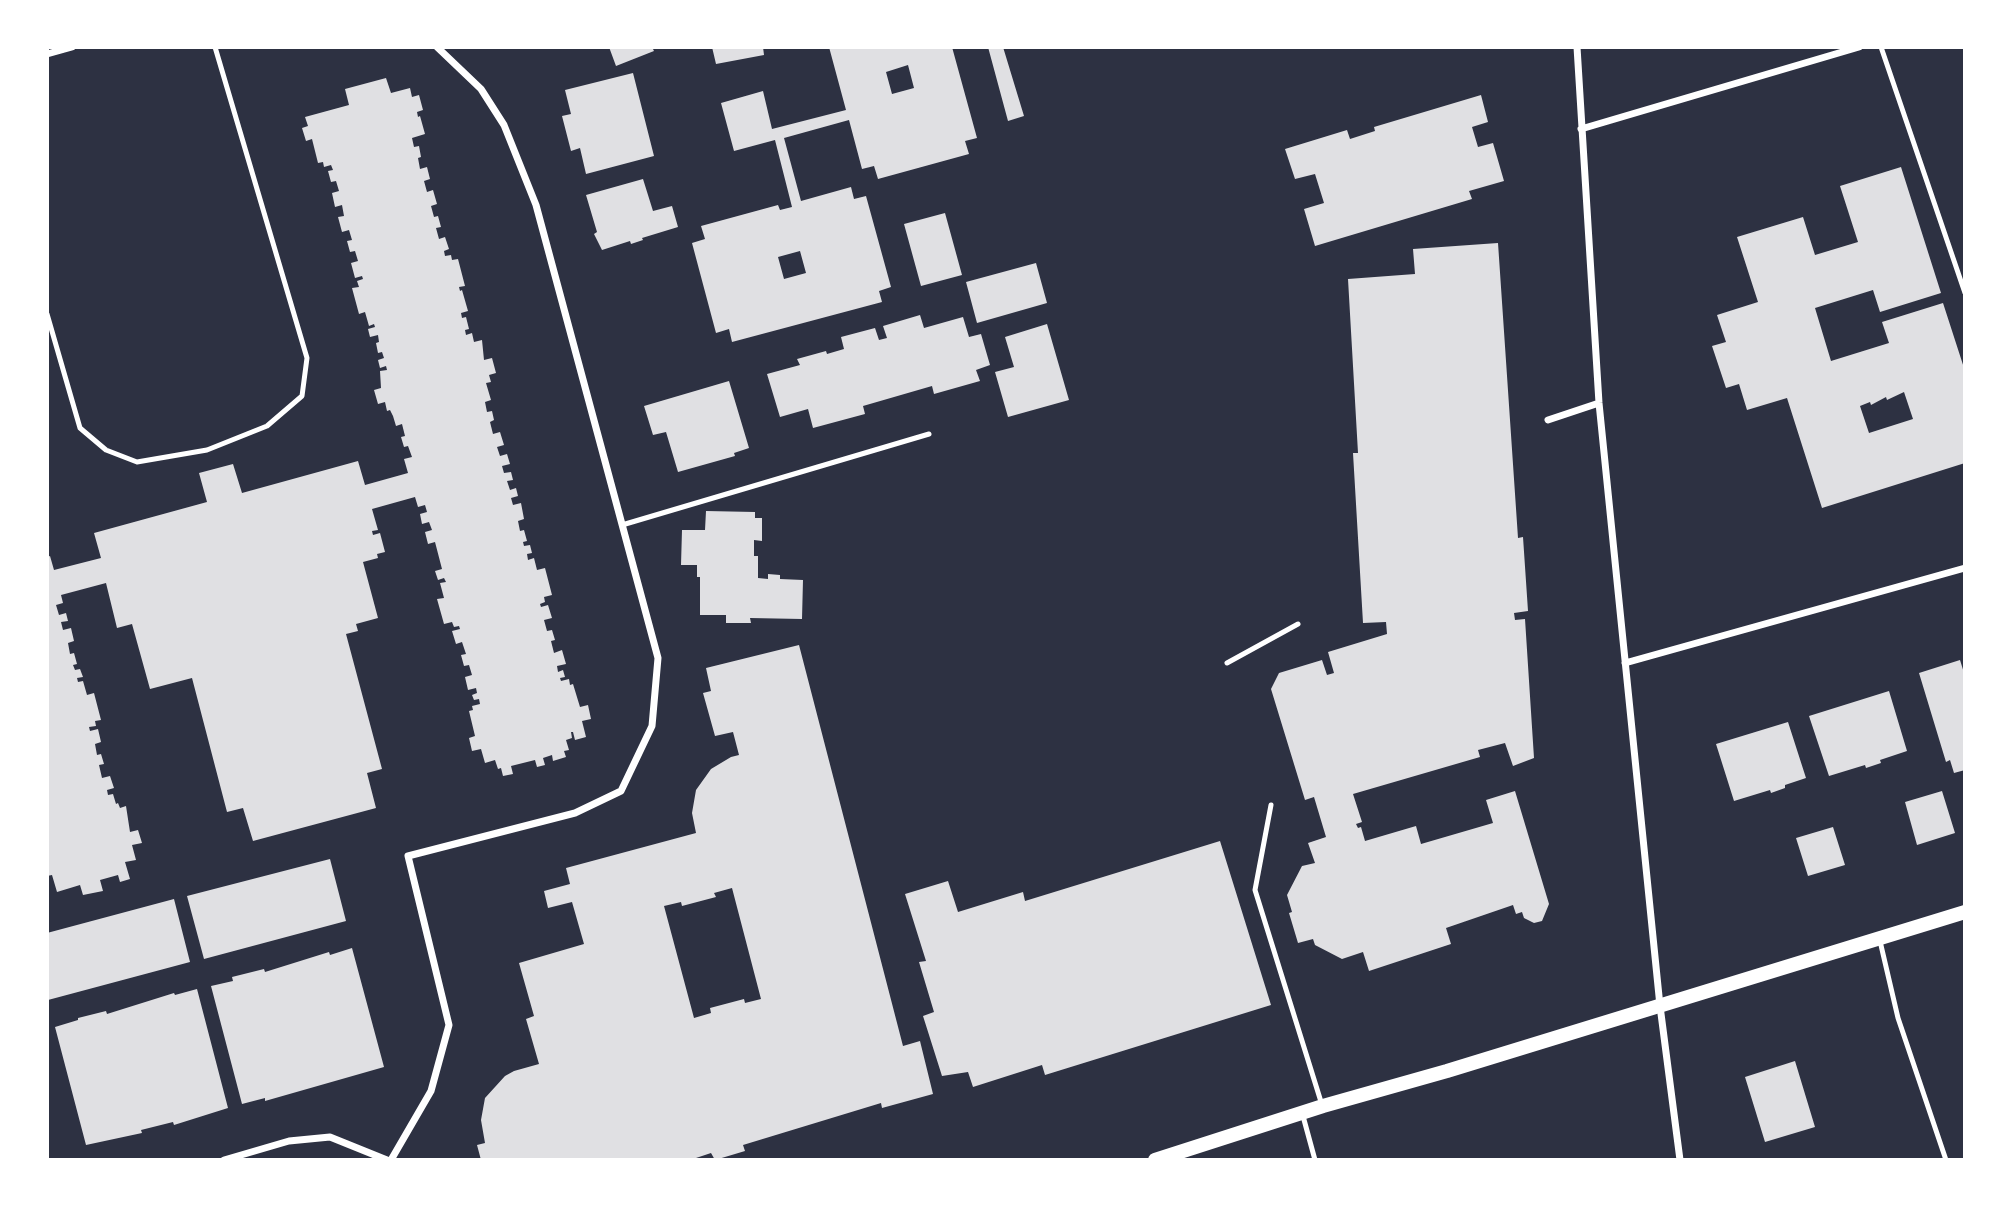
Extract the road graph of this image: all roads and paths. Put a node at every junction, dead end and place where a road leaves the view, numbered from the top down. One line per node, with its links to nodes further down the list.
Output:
1 (72, 47): 7 (street)
2 (215, 47): 10 (lane)
3 (437, 47): 14 (street)
4 (1577, 47): 8 (street)
5 (1859, 47): 8 (street)
6 (1881, 47): 9 (lane)
7 (47, 54)
8 (1581, 129): 11 (street)
9 (1965, 293)
10 (47, 314)
11 (1599, 403): 12 (street); 18 (street)
12 (1548, 420)
13 (929, 434): 14 (lane)
14 (622, 525): 26 (street)
15 (1965, 568): 18 (street)
16 (1298, 624): 17 (lane)
17 (1227, 663)
18 (1625, 663): 22 (street)
19 (1271, 805): 23 (lane)
20 (1965, 912): 21 (main road)
21 (1880, 938): 22 (main road); 30 (lane)
22 (1660, 1006): 23 (main road); 29 (street)
23 (1323, 1106): 24 (main road)
24 (1302, 1114): 27 (main road); 28 (lane)
25 (223, 1160): 26 (street)
26 (389, 1160)
27 (1155, 1160)
28 (1315, 1160)
29 (1680, 1160)
30 (1946, 1160)

